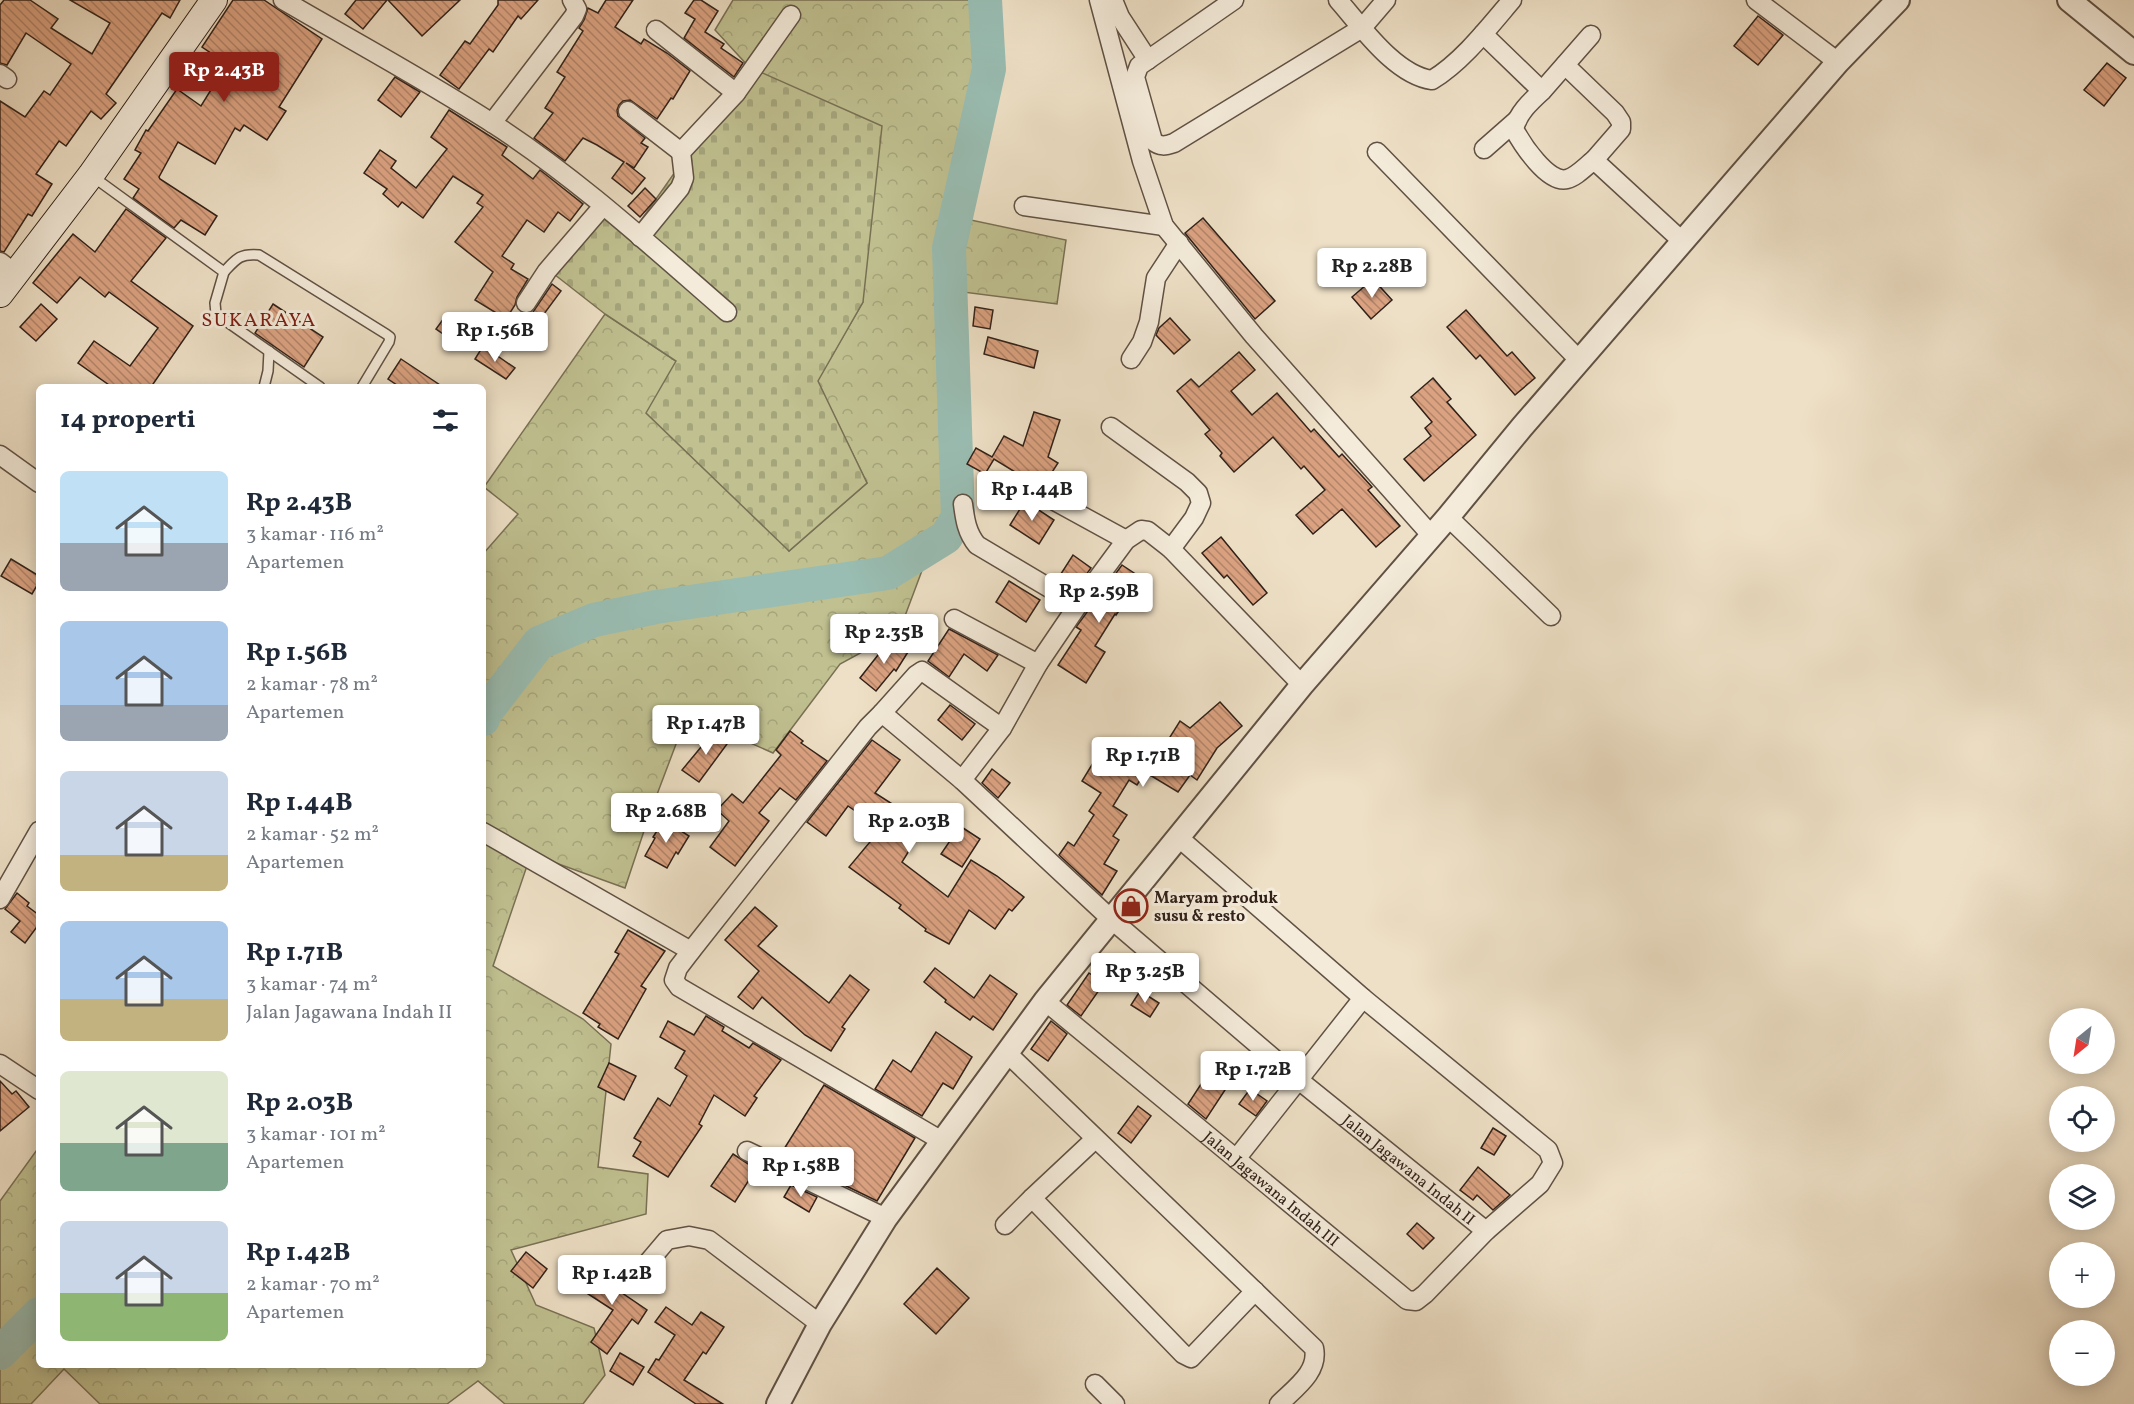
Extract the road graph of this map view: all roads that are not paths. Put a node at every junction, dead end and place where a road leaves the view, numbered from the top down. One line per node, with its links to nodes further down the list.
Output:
1 (214, 0): 31 (main road)
2 (283, 0): 26 (street)
3 (572, 0): 26 (street)
4 (1099, 0): 34 (street)
5 (1113, 0): 19 (street)
6 (1234, 0): 19 (street)
7 (1338, 0): 14 (street)
8 (1386, 0): 14 (street)
9 (1512, 0): 16 (street)
10 (1756, 0): 20 (street)
11 (2070, 0): 18 (street)
12 (1894, 1): 20 (street)
13 (791, 15): 23 (street)
14 (1362, 28): 16 (street); 19 (street)
15 (656, 30): 23 (street)
16 (1483, 34): 22 (street)
17 (1591, 35): 21 (street)
18 (2134, 53)
19 (1148, 60)
20 (1838, 63): 36 (street)
21 (1565, 65): 22 (street); 30 (street)
22 (1542, 90): 25 (street)
23 (736, 93): 29 (street)
24 (628, 111): 29 (street)
25 (1517, 120): 27 (street); 30 (street)
26 (492, 123): 32 (street)
27 (1484, 149)
28 (1377, 152): 45 (street)
29 (681, 153): 35 (street)
30 (1594, 160): 36 (street)
31 (91, 175): 38 (main road); 39 (lane)
32 (603, 206): 35 (street); 41 (street)
33 (1024, 206): 34 (street)
34 (1164, 226): 37 (street)
35 (640, 237): 42 (street)
36 (1682, 242): 45 (street)
37 (1179, 243): 44 (street); 55 (street)
38 (8, 268): 40 (main road)
39 (224, 272): 43 (lane); 48 (lane)
40 (0, 294)
41 (526, 303)
42 (727, 312)
43 (268, 351): 46 (lane); 47 (lane)
44 (1131, 359)
45 (1580, 361): 54 (street)
46 (265, 384)
47 (316, 384)
48 (364, 384)
49 (1111, 427): 57 (street)
50 (0, 455): 51 (street)
51 (36, 481)
52 (1020, 482): 56 (street)
53 (963, 504): 58 (street)
54 (1448, 517): 55 (street); 59 (street)
55 (1431, 535): 62 (street)
56 (1126, 540): 57 (street); 58 (street)
57 (1171, 549): 62 (street)
58 (1078, 605): 61 (street)
59 (1551, 616)
60 (954, 619): 61 (street)
61 (1038, 664): 64 (street)
62 (1302, 685): 68 (street)
63 (882, 713): 64 (street); 65 (street, Jalan Jagawana Indah II); 71 (street)
64 (1002, 728): 65 (street)
65 (962, 780): 70 (street, Jalan Jagawana Indah II)
66 (486, 834): 71 (street)
67 (36, 836): 69 (street)
68 (1178, 837): 70 (street); 72 (street)
69 (0, 899)
70 (1112, 920): 73 (street); 76 (street, Jalan Jagawana Indah II)
71 (691, 951): 79 (street)
72 (1363, 998): 76 (street); 85 (street)
73 (1046, 1001): 74 (street); 81 (street, Jalan Jagawana Indah III)
74 (1006, 1053): 78 (street); 79 (street)
75 (0, 1064): 77 (street)
76 (1300, 1081): 81 (street); 85 (street, Jalan Jagawana Indah II)
77 (36, 1088)
78 (1095, 1139): 82 (street); 87 (street)
79 (942, 1141): 83 (street)
80 (747, 1151): 83 (street)
81 (1236, 1159): 85 (street, Jalan Jagawana Indah III)
82 (1032, 1198): 84 (street); 87 (street)
83 (886, 1218): 88 (street)
84 (1005, 1225)
85 (1486, 1231)
86 (634, 1279): 88 (street)
87 (1255, 1291): 92 (street)
88 (820, 1324): 90 (street)
89 (1095, 1384): 91 (street)
90 (778, 1404)
91 (1115, 1404)
92 (1279, 1404)

